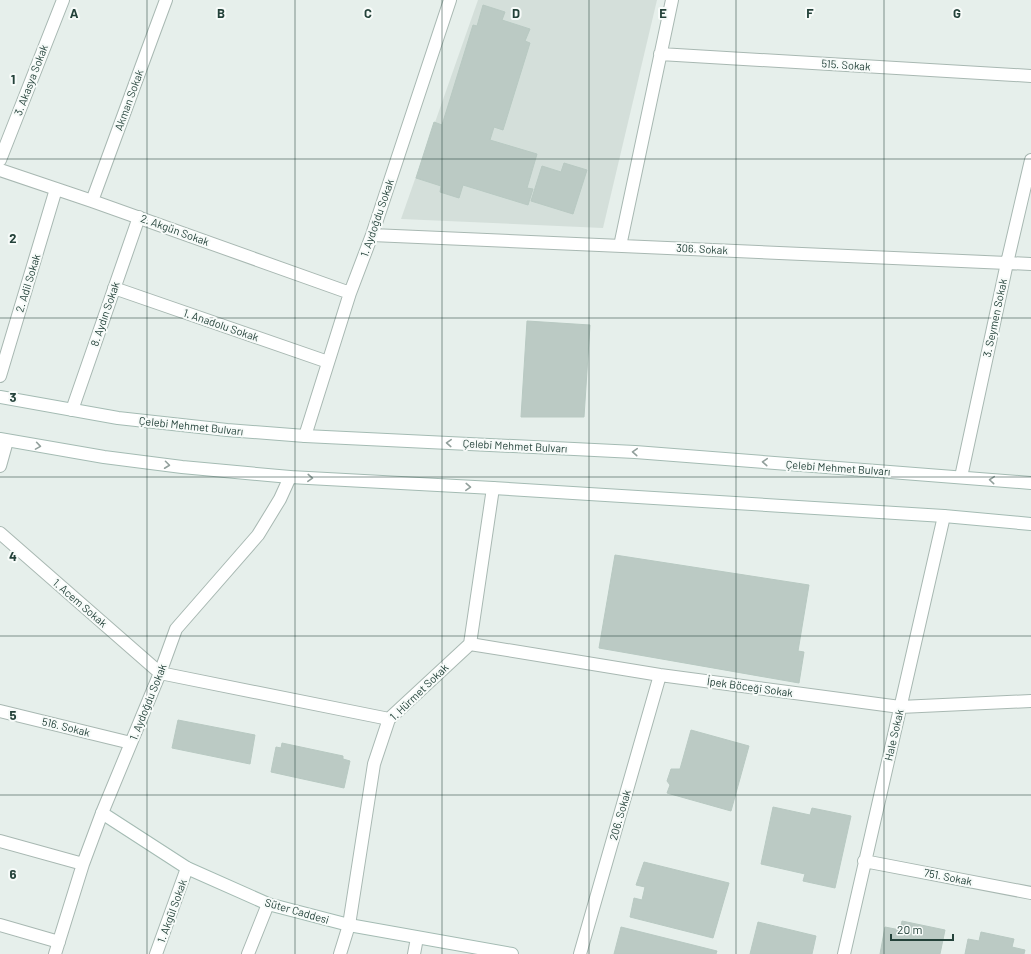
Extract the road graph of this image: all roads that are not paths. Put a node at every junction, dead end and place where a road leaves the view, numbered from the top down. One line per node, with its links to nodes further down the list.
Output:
1 (63, 0): 7 (street, 3. Akasya Sokak)
2 (166, 0): 11 (street, Akman Sokak)
3 (450, 0): 13 (street, 1. Aydoğdu Sokak)
4 (672, 0): 5 (street)
5 (660, 54): 6 (street, 515. Sokak); 14 (street)
6 (1031, 76)
7 (0, 160)
8 (1031, 160): 15 (street, 3. Seymen Sokak)
9 (0, 170): 10 (street, 2. Akgün Sokak)
10 (56, 190): 11 (street, 2. Akgün Sokak); 20 (street, 2. Adil Sokak)
11 (92, 201): 12 (street, 2. Akgün Sokak)
12 (139, 217): 17 (street, 8. Aydın Sokak); 18 (street, 2. Akgün Sokak)
13 (372, 235): 14 (street, 306. Sokak); 18 (street, 1. Aydoğdu Sokak)
14 (620, 246): 15 (street, 306. Sokak)
15 (1006, 262): 16 (street, 306. Sokak); 27 (street, 3. Seymen Sokak)
16 (1031, 264)
17 (114, 288): 19 (street, 1. Anadolu Sokak); 22 (street, 8. Aydın Sokak)
18 (350, 293): 19 (street, 1. Aydoğdu Sokak)
19 (328, 362): 23 (street, 1. Aydoğdu Sokak)
20 (0, 376)
21 (0, 397): 22 (street, Çelebi Mehmet Bulvarı)
22 (72, 410): 23 (street, Çelebi Mehmet Bulvarı)
23 (305, 436): 27 (street, Çelebi Mehmet Bulvarı, one-way to 23)
24 (4, 440): 25 (street); 26 (street, one-way to 26)
25 (0, 466)
26 (290, 477): 29 (street, one-way to 29); 34 (street, 1. Aydoğdu Sokak)
27 (961, 477): 28 (street, Çelebi Mehmet Bulvarı, one-way to 27)
28 (1031, 483)
29 (493, 488): 30 (street); 33 (street)
30 (944, 516): 31 (street); 37 (street, Hale Sokak)
31 (1031, 524)
32 (0, 533): 34 (street, 1. Acem Sokak)
33 (470, 644): 35 (street, İpek Böceği Sokak); 39 (street, 1. Hürmet Sokak)
34 (160, 672): 39 (street); 40 (street, 1. Aydoğdu Sokak)
35 (660, 676): 37 (street, İpek Böceği Sokak); 57 (street, 206. Sokak)
36 (1031, 701): 37 (street, İpek Böceği Sokak)
37 (900, 707): 43 (street, Hale Sokak)
38 (0, 711): 40 (street, 516. Sokak)
39 (389, 719): 49 (street, 1. Hürmet Sokak)
40 (131, 743): 41 (street, 1. Aydoğdu Sokak)
41 (102, 813): 44 (street, 1. Aydoğdu Sokak); 45 (street, Süter Caddesi)
42 (0, 841): 44 (street)
43 (864, 861): 46 (street, 751. Sokak); 58 (street, Hale Sokak)
44 (82, 864): 51 (street, 1. Aydoğdu Sokak)
45 (187, 868): 47 (street, Süter Caddesi); 53 (street, 1. Akgül Sokak)
46 (1031, 893)
47 (268, 904): 49 (street, Süter Caddesi); 54 (street)
48 (0, 925): 51 (street)
49 (349, 925): 50 (street, Süter Caddesi); 55 (street, 1. Hürmet Sokak)
50 (417, 938): 52 (street, Süter Caddesi); 56 (street)
51 (57, 948)
52 (505, 953)
53 (156, 954)
54 (248, 954)
55 (340, 954)
56 (414, 954)
57 (580, 954)
58 (844, 954)

